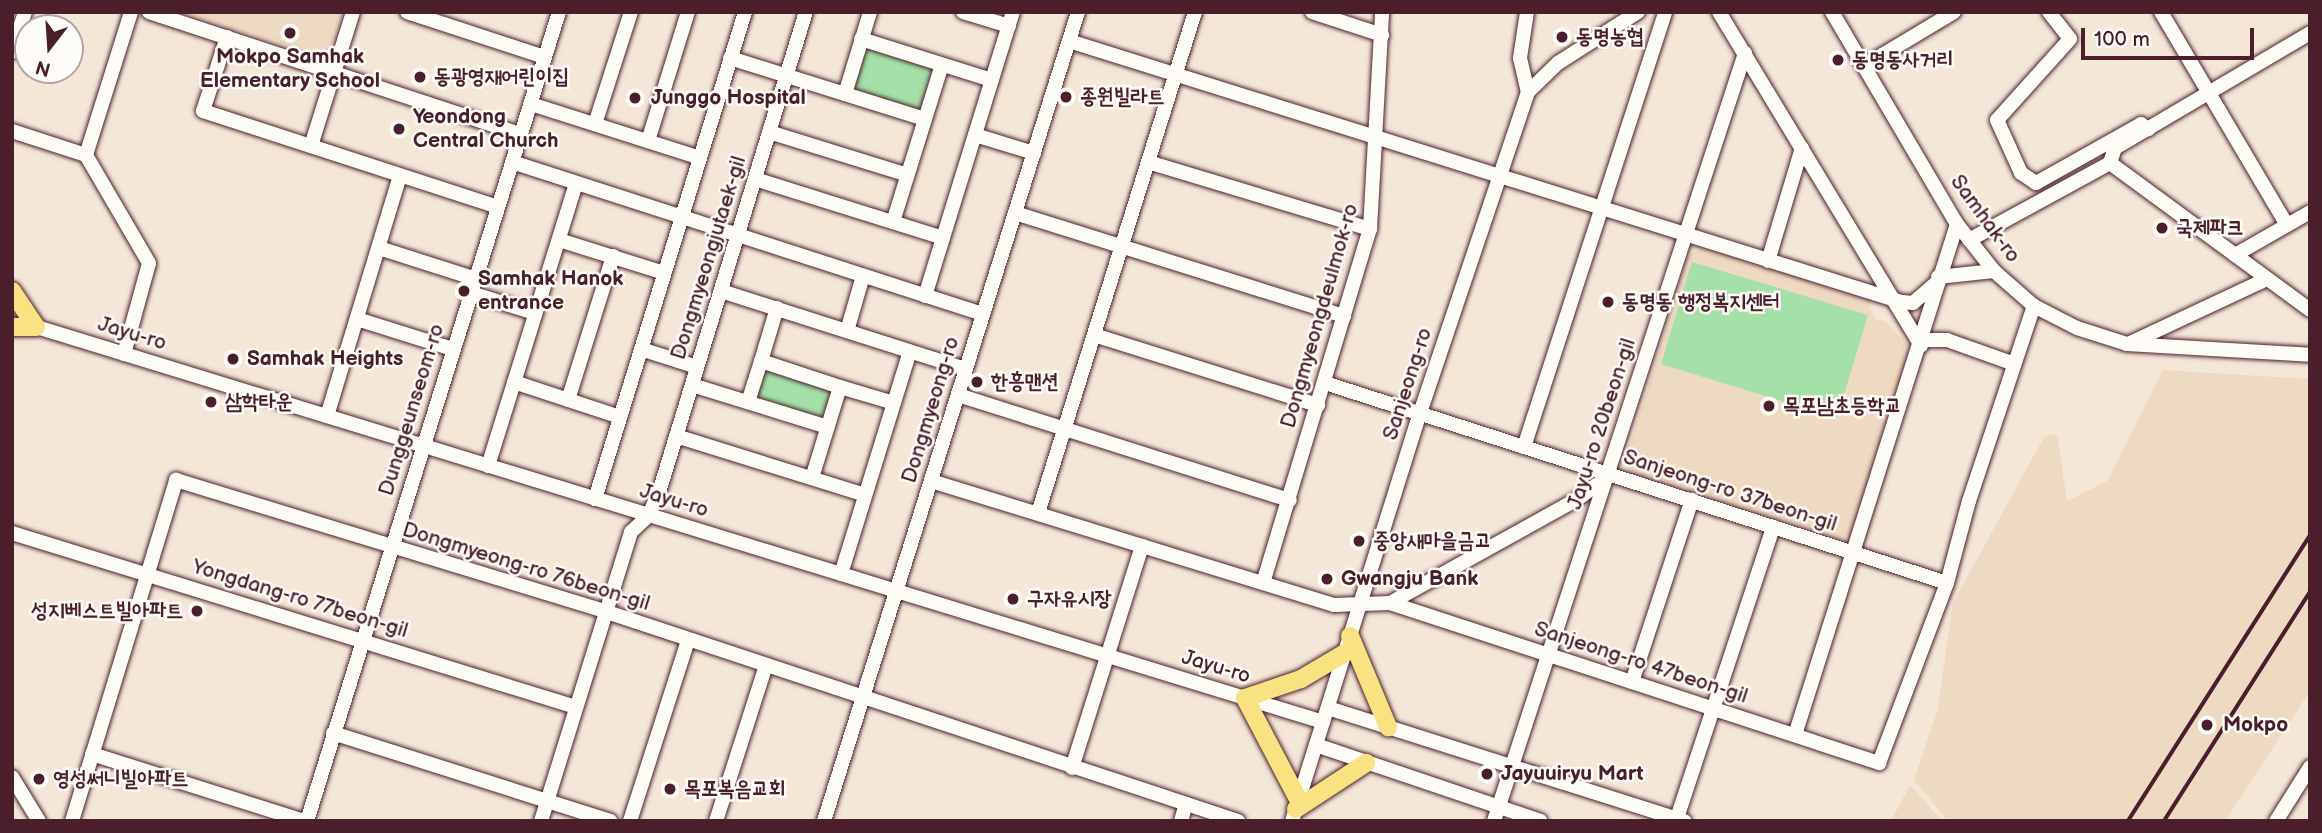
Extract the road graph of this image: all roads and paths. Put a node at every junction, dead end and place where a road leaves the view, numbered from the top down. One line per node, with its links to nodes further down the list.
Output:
1 (25, 12): 31 (street)
2 (131, 12): 57 (street)
3 (149, 12): 28 (street)
4 (352, 12): 37 (street)
5 (407, 12): 33 (street)
6 (559, 12): 33 (street, Dunggeunseom-ro)
7 (631, 12): 46 (street)
8 (688, 12): 52 (street)
9 (745, 12): 34 (street)
10 (806, 12): 38 (street, Dongmyeongjutaek-gil)
11 (870, 12): 29 (street)
12 (963, 12): 25 (street)
13 (1078, 12): 30 (street, Dongmyeong-ro)
14 (1195, 12): 39 (street)
15 (1311, 12): 27 (street)
16 (1382, 12): 27 (street, Dongmyeongdeulmok-ro)
17 (1527, 12): 41 (street)
18 (1639, 12): 41 (street, Sanjeong-ro)
19 (1665, 12): 68 (street)
20 (1719, 12): 32 (street)
21 (1832, 12): 36 (street, Samhak-ro)
22 (1954, 12): 36 (street)
23 (2049, 12): 47 (street)
24 (2161, 12): 42 (street)
25 (1011, 19): 40 (street)
26 (2310, 33): 42 (street)
27 (1382, 36): 53 (street, Dongmyeongdeulmok-ro)
28 (226, 37): 37 (street); 54 (street)
29 (861, 39): 35 (street); 43 (street)
30 (1069, 41): 39 (street); 56 (street, Dongmyeong-ro)
31 (12, 52)
32 (1745, 53): 55 (street); 76 (street, Jayu-ro 20beon-gil)
33 (545, 57): 44 (street, Dunggeunseom-ro)
34 (730, 58): 38 (street); 58 (street)
35 (942, 65): 40 (street); 45 (street)
36 (1864, 66): 73 (street, Samhak-ro)
37 (334, 72): 50 (street); 54 (street)
38 (787, 75): 43 (street); 49 (street, Dongmyeongjutaek-gil)
39 (1175, 75): 53 (street); 60 (street)
40 (992, 80): 51 (street)
41 (1528, 92): 64 (street, Sanjeong-ro)
42 (2208, 93): 47 (street); 74 (street)
43 (845, 94): 45 (street)
44 (531, 104): 46 (street); 50 (street, Dunggeunseom-ro)
45 (925, 119): 62 (street)
46 (596, 124): 52 (street)
47 (2148, 129): 61 (street)
48 (12, 131): 57 (street)
49 (769, 132): 62 (street); 65 (street, Dongmyeongjutaek-gil)
50 (521, 134): 59 (street, Dunggeunseom-ro)
51 (975, 135): 56 (street); 78 (street)
52 (648, 141): 58 (street)
53 (1378, 141): 64 (street); 75 (street, Dongmyeongdeulmok-ro)
54 (311, 146): 63 (street)
55 (1802, 148): 85 (street); 95 (street)
56 (1034, 153): 70 (street, Dongmyeong-ro)
57 (86, 155): 113 (street)
58 (700, 158): 71 (street)
59 (512, 162): 66 (street); 67 (street, Dunggeunseom-ro)
60 (1148, 162): 75 (street); 81 (street)
61 (2110, 163): 80 (street); 83 (street)
62 (908, 175): 72 (street)
63 (400, 176): 67 (street); 82 (street)
64 (1497, 178): 68 (street); 128 (street, Sanjeong-ro)
65 (755, 179): 72 (street); 77 (street, Dongmyeongjutaek-gil)
66 (576, 183): 71 (street); 79 (street)
67 (498, 207): 91 (street, Dunggeunseom-ro)
68 (1600, 210): 76 (street); 135 (street)
69 (2310, 212): 74 (street)
70 (1015, 213): 81 (street); 100 (street, Dongmyeong-ro)
71 (681, 218): 77 (street); 87 (street)
72 (893, 222): 78 (street)
73 (1957, 224): 80 (street, Samhak-ro); 90 (street)
74 (2287, 225): 83 (street)
75 (1370, 229): 101 (street, Dongmyeongdeulmok-ro)
76 (1684, 235): 85 (street); 137 (street, Jayu-ro 20beon-gil)
77 (737, 237): 88 (street); 93 (street, Dongmyeongjutaek-gil)
78 (943, 238): 94 (street)
79 (559, 240): 84 (street); 99 (street)
80 (1969, 240): 86 (street, Samhak-ro)
81 (1121, 247): 101 (street); 107 (street)
82 (379, 248): 91 (street); 102 (street)
83 (2235, 255): 89 (street)
84 (613, 256): 87 (street); 124 (street)
85 (1768, 261): 95 (street)
86 (1994, 271): 90 (street); 96 (street, Samhak-ro)
87 (664, 273): 111 (street)
88 (863, 276): 94 (street); 106 (street)
89 (2267, 279): 98 (street); 109 (street)
90 (1937, 280): 95 (street); 108 (street)
91 (473, 286): 99 (street); 110 (street, Dunggeunseom-ro)
92 (12, 291): 105 (main road)
93 (721, 291): 97 (street); 117 (street, Dongmyeongjutaek-gil)
94 (925, 296): 100 (street)
95 (1895, 299): 108 (street)
96 (2034, 306): 109 (street, Samhak-ro); 116 (street)
97 (776, 308): 106 (street); 115 (street)
98 (2310, 310)
99 (536, 313): 119 (street)
100 (983, 314): 118 (street, Dongmyeong-ro)
101 (1344, 316): 120 (street, Dongmyeongdeulmok-ro)
102 (357, 319): 110 (street); 129 (street)
103 (12, 320): 105 (street, Jayu-ro)
104 (12, 327): 105 (main road)
105 (36, 327): 113 (street, Jayu-ro)
106 (847, 331): 112 (street)
107 (1094, 335): 127 (street); 132 (street)
108 (1922, 343): 116 (street); 150 (street)
109 (2127, 344): 114 (street, Samhak-ro)
110 (453, 349): 134 (street, Dunggeunseom-ro)
111 (641, 349): 117 (street); 130 (street)
112 (910, 351): 118 (street); 126 (street)
113 (124, 354): 129 (street, Jayu-ro)
114 (2310, 355)
115 (761, 361): 122 (street); 125 (street)
116 (2012, 363): 154 (street)
117 (697, 367): 121 (street, Dongmyeongjutaek-gil)
118 (966, 369): 123 (street, Dongmyeong-ro)
119 (514, 382): 124 (street); 136 (street)
120 (1325, 383): 127 (street, Dongmyeongdeulmok-ro); 128 (street, Sanjeong-ro 37beon-gil)
121 (692, 385): 125 (street); 133 (street, Dongmyeongjutaek-gil)
122 (840, 387): 126 (street); 131 (street)
123 (958, 395): 132 (street); 139 (street, Dongmyeong-ro)
124 (568, 400): 130 (street)
125 (748, 402): 131 (street)
126 (894, 403): 140 (street)
127 (1318, 405): 142 (street, Dongmyeongdeulmok-ro)
128 (1420, 413): 135 (street, Sanjeong-ro 37beon-gil); 156 (street, Sanjeong-ro)
129 (327, 416): 134 (street, Jayu-ro)
130 (620, 417): 141 (street)
131 (828, 427): 138 (street)
132 (1065, 427): 142 (street); 144 (street)
133 (676, 436): 138 (street); 145 (street, Dongmyeongjutaek-gil)
134 (423, 446): 136 (street, Jayu-ro); 149 (street, Dunggeunseom-ro)
135 (1524, 447): 137 (street, Sanjeong-ro 37beon-gil)
136 (488, 466): 141 (street, Jayu-ro)
137 (1611, 474): 143 (street, Sanjeong-ro 37beon-gil); 157 (street); 162 (street, Jayu-ro 20beon-gil)
138 (812, 478): 140 (street)
139 (931, 481): 144 (street); 155 (street, Dongmyeong-ro)
140 (865, 495): 152 (street)
141 (595, 499): 145 (street, Jayu-ro)
142 (1290, 500): 153 (street, Dongmyeongdeulmok-ro)
143 (1692, 500): 146 (street, Sanjeong-ro 37beon-gil); 165 (street)
144 (1038, 513): 148 (street)
145 (649, 516): 152 (street, Jayu-ro); 158 (street, Dongmyeongjutaek-gil)
146 (1773, 527): 150 (street, Sanjeong-ro 37beon-gil); 170 (street)
147 (12, 533): 151 (street, Yongdang-ro 77beon-gil)
148 (1142, 546): 153 (street); 163 (street)
149 (391, 548): 151 (street, Dongmyeong-ro 76beon-gil); 158 (street, Dongmyeong-ro 76beon-gil); 159 (street, Dunggeunseom-ro)
150 (1856, 553): 154 (street, Sanjeong-ro 37beon-gil); 174 (street)
151 (147, 574): 159 (street, Yongdang-ro 77beon-gil); 176 (street)
152 (841, 574): 155 (street, Jayu-ro)
153 (1263, 583): 156 (street)
154 (1947, 583): 174 (street, Sanjeong-ro 47beon-gil)
155 (896, 591): 163 (street, Jayu-ro); 167 (street, Dongmyeong-ro)
156 (1360, 603): 157 (street); 161 (street, Sanjeong-ro)
157 (1390, 603): 162 (street, Sanjeong-ro 47beon-gil)
158 (607, 612): 160 (street, Dongmyeong-ro 76beon-gil); 168 (street, Dongmyeongjutaek-gil)
159 (362, 640): 168 (street, Yongdang-ro 77beon-gil); 173 (street, Dunggeunseom-ro)
160 (688, 640): 164 (street, Dongmyeong-ro 76beon-gil); 192 (street)
161 (1347, 645): 166 (main road); 169 (street, Sanjeong-ro); 172 (main road)
162 (1549, 654): 165 (street, Sanjeong-ro 47beon-gil); 179 (street, Jayu-ro 20beon-gil)
163 (1107, 656): 166 (street, Jayu-ro); 178 (street)
164 (766, 665): 167 (street, Dongmyeong-ro 76beon-gil); 193 (street)
165 (1632, 682): 170 (street, Sanjeong-ro 47beon-gil)
166 (1245, 698): 171 (street, Jayu-ro); 184 (main road)
167 (862, 700): 178 (street, Dongmyeong-ro 76beon-gil); 194 (street, Dongmyeong-ro)
168 (576, 707): 182 (street, Dongmyeongjutaek-gil)
169 (1328, 708): 171 (street, Sanjeong-ro); 172 (street)
170 (1713, 708): 174 (street, Sanjeong-ro 47beon-gil); 186 (street)
171 (1323, 722): 175 (street, Sanjeong-ro)
172 (1388, 727): 179 (street)
173 (333, 733): 182 (street); 189 (street, Dunggeunseom-ro)
174 (1796, 735)
175 (1316, 746): 177 (street); 184 (street, Sanjeong-ro)
176 (92, 754): 188 (street); 189 (street)
177 (1366, 762): 184 (main road); 185 (street)
178 (1072, 768): 183 (street, Dongmyeong-ro 76beon-gil)
179 (1512, 768): 185 (street, Jayu-ro 20beon-gil); 186 (street)
180 (2310, 768): 198 (street)
181 (12, 777): 187 (street)
182 (547, 801): 190 (street, Dongmyeongjutaek-gil); 191 (street)
183 (1186, 804): 195 (street); 196 (street, Dongmyeong-ro 76beon-gil)
184 (1295, 810)
185 (1496, 814): 197 (street)
186 (1679, 820)
187 (39, 821)
188 (72, 821)
189 (306, 821)
190 (541, 821)
191 (610, 821)
192 (629, 821)
193 (716, 821)
194 (824, 821)
195 (1181, 821)
196 (1238, 821)
197 (1540, 821)
198 (2276, 821)

